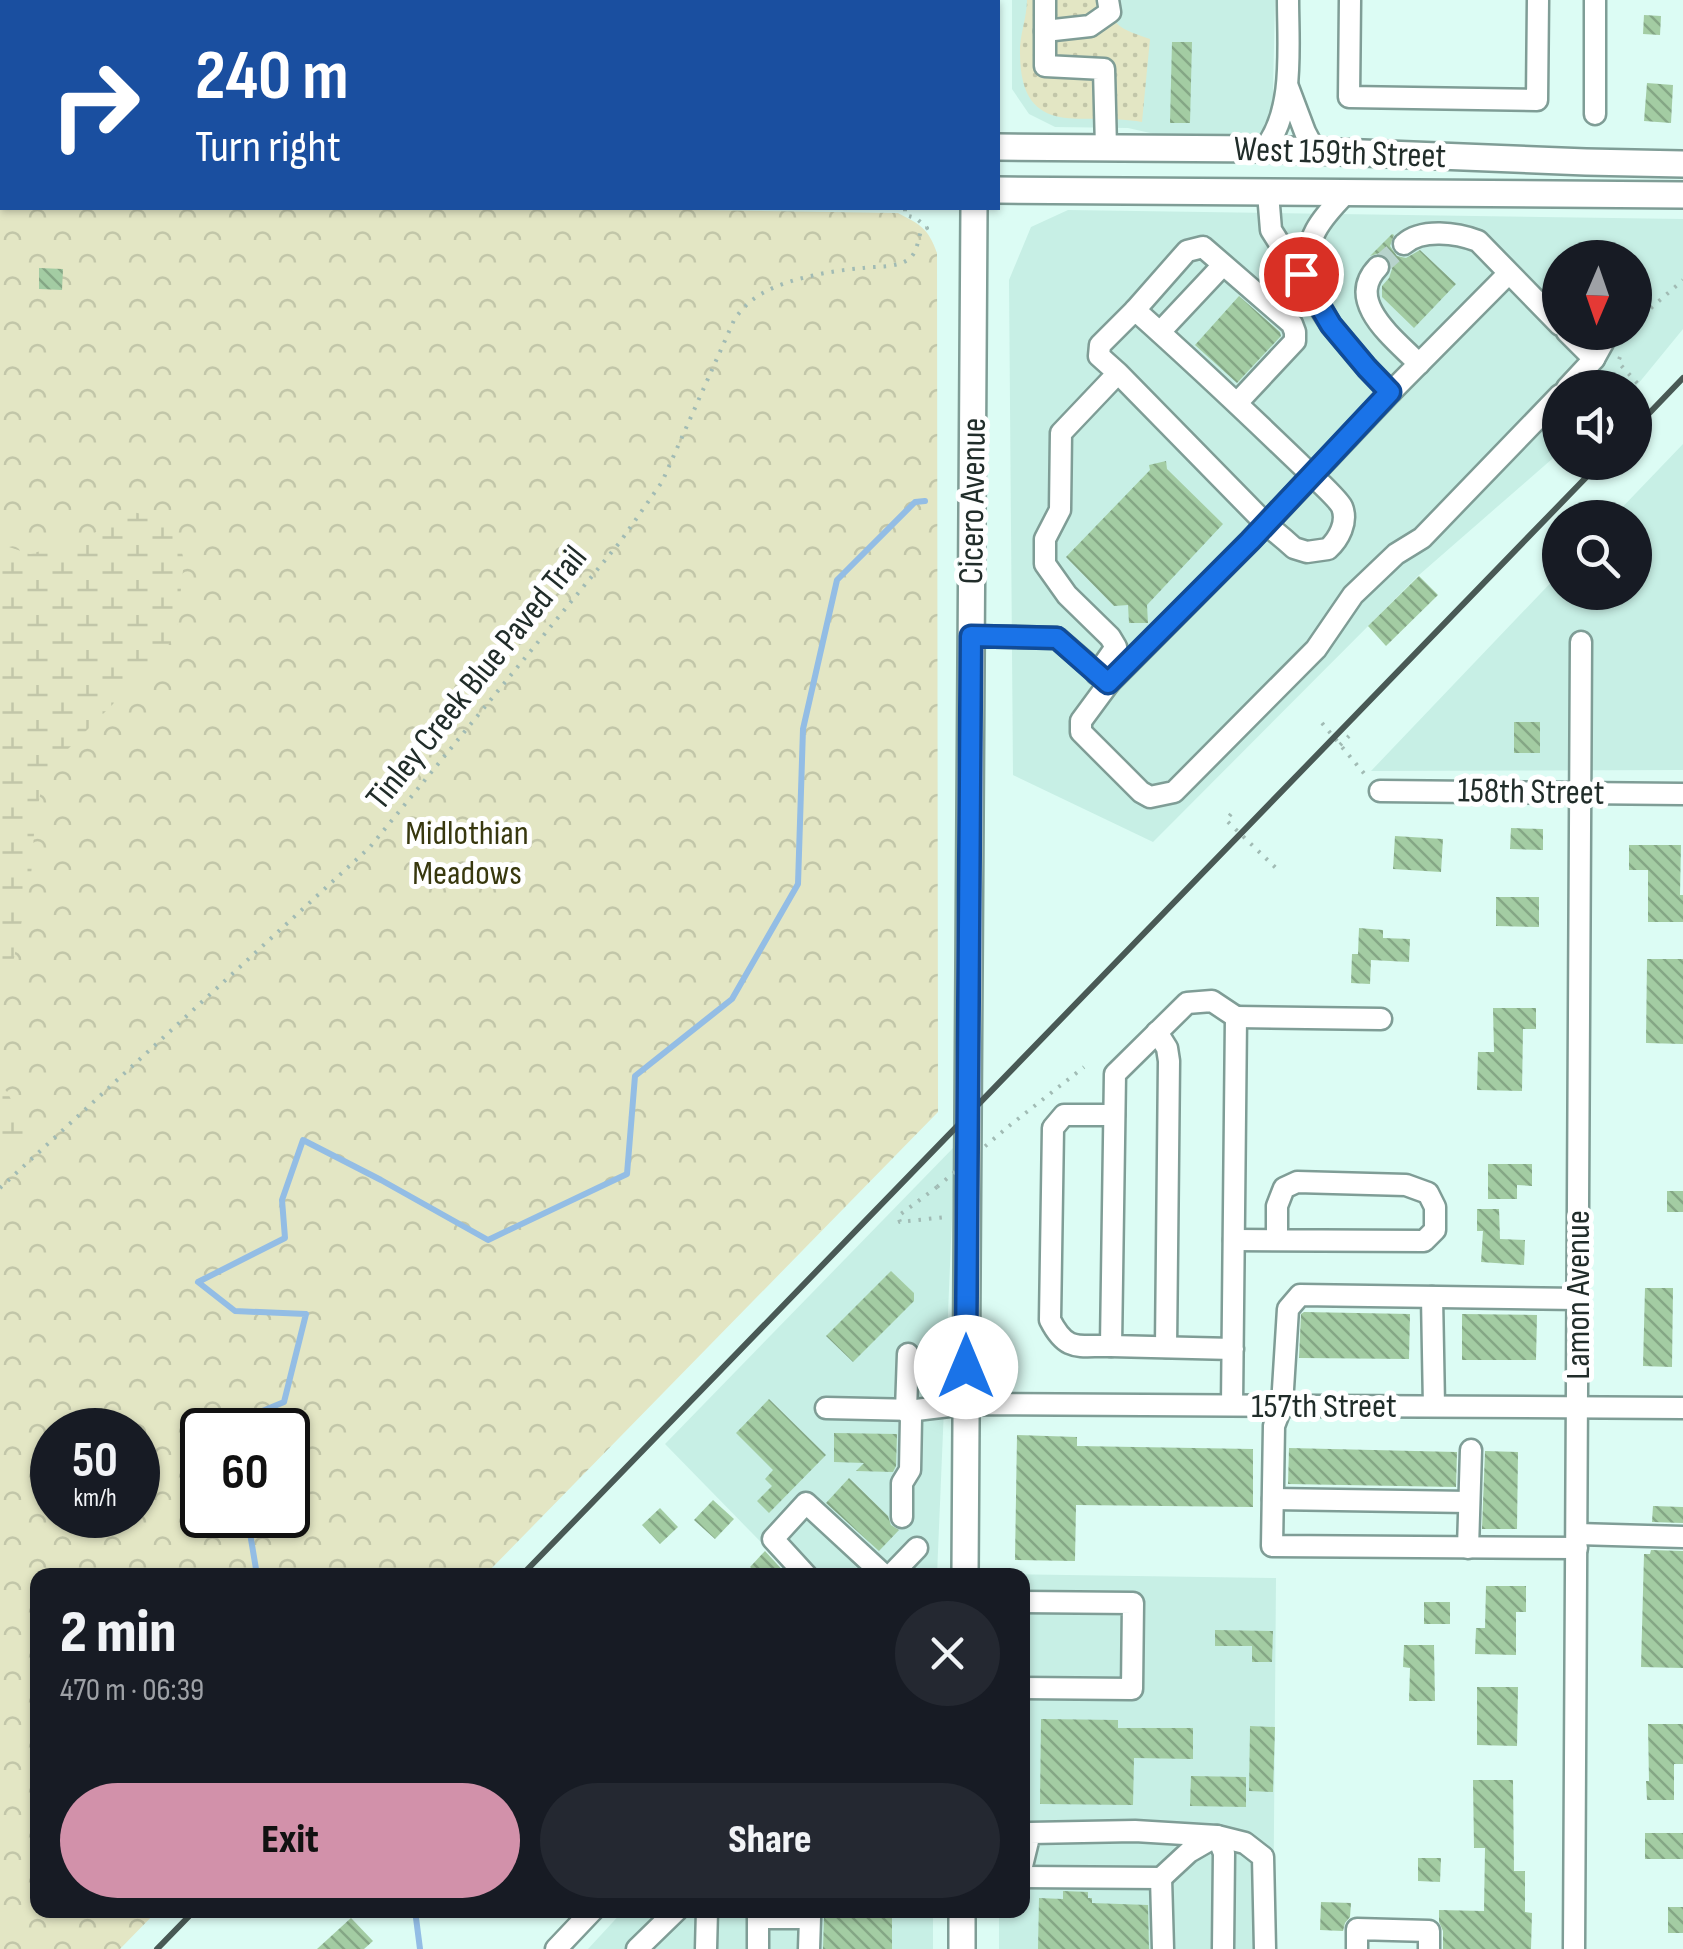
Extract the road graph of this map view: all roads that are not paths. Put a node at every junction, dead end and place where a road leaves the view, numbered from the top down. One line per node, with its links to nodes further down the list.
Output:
1 (1045, 0): 7 (street)
2 (1108, 0): 7 (street)
3 (1288, 0): 8 (street)
4 (1350, 0): 5 (street)
5 (1538, 0)
6 (1596, 0): 9 (street)
7 (1046, 31): 11 (street)
8 (1288, 88): 12 (street); 13 (street)
9 (1595, 114)
10 (1000, 147): 11 (main road, West 159th Street)
11 (1106, 148): 12 (main road, West 159th Street)
12 (1264, 149): 13 (main road, West 159th Street)
13 (1315, 151): 14 (main road, West 159th Street)
14 (1683, 164)
15 (1000, 190): 16 (main road, West 159th Street)
16 (1268, 193): 17 (main road, West 159th Street); 23 (street)
17 (1345, 194): 18 (main road, West 159th Street); 23 (street)
18 (1683, 195)
19 (974, 210): 39 (main road, Cicero Avenue)
20 (1404, 244): 24 (street)
21 (1223, 265): 26 (street); 27 (street); 35 (street)
22 (1378, 267): 31 (street)
23 (1301, 274): 34 (street)
24 (1508, 274): 25 (street); 31 (street)
25 (1542, 307)
26 (1135, 310): 27 (street); 33 (street)
27 (1160, 332): 35 (street)
28 (1585, 350): 30 (street)
29 (1603, 350): 30 (street)
30 (1594, 359): 32 (street)
31 (1419, 364): 34 (street)
32 (1584, 370)
33 (1118, 373): 38 (street); 41 (street)
34 (1390, 392): 37 (street)
35 (1237, 404): 37 (street)
36 (1542, 414): 41 (street)
37 (1312, 476): 38 (street); 38 (street)
38 (1266, 524): 41 (street)
39 (971, 636): 41 (street); 57 (main road, Cicero Avenue)
40 (1582, 642): 43 (street, Lamon Avenue)
41 (1103, 678)
42 (1374, 784): 43 (street, 158th Street)
43 (1581, 792): 44 (street, 158th Street); 52 (street, Lamon Avenue)
44 (1683, 794)
45 (1236, 1017): 46 (street); 47 (street); 50 (street)
46 (1380, 1019)
47 (1157, 1032): 48 (street); 54 (street)
48 (1114, 1115): 53 (street); 53 (street)
49 (1277, 1239): 49 (street); 50 (street)
50 (1234, 1240): 55 (street)
51 (1432, 1296): 52 (street); 59 (street); 60 (street)
52 (1578, 1299): 61 (street, Lamon Avenue)
53 (1111, 1346): 54 (street)
54 (1166, 1348): 55 (street)
55 (1232, 1349): 58 (street)
56 (908, 1354): 64 (street)
57 (966, 1404): 58 (street, 157th Street); 64 (street, 157th Street); 76 (main road, Cicero Avenue)
58 (1232, 1405): 59 (street, 157th Street)
59 (1282, 1406): 60 (street, 157th Street); 66 (street)
60 (1434, 1406): 61 (street, 157th Street)
61 (1577, 1406): 63 (street, 157th Street); 70 (street, Lamon Avenue)
62 (826, 1408): 64 (street, 157th Street)
63 (1683, 1408)
64 (906, 1410): 68 (street)
65 (1471, 1450): 67 (street)
66 (1272, 1499): 67 (street); 72 (street)
67 (1469, 1502): 72 (street)
68 (902, 1517)
69 (1683, 1537): 70 (street)
70 (1576, 1541): 72 (street); 98 (street, Lamon Avenue)
71 (917, 1548): 75 (street)
72 (1468, 1548)
73 (799, 1568): 74 (street)
74 (876, 1568)
75 (898, 1568)
76 (964, 1568)
77 (1030, 1602): 78 (street)
78 (1030, 1688)
79 (1030, 1833): 80 (street)
80 (1217, 1836): 82 (street); 94 (street); 95 (street)
81 (1030, 1876): 82 (street)
82 (1161, 1878): 93 (street)
83 (586, 1918): 87 (street)
84 (669, 1918): 88 (street)
85 (706, 1918): 89 (street)
86 (962, 1918): 92 (main road)
87 (556, 1949)
88 (637, 1949)
89 (706, 1949)
90 (758, 1949): 91 (street)
91 (809, 1949)
92 (962, 1949)
93 (1163, 1949)
94 (1223, 1949)
95 (1265, 1949)
96 (1356, 1949): 97 (street)
97 (1429, 1949)
98 (1574, 1949)

